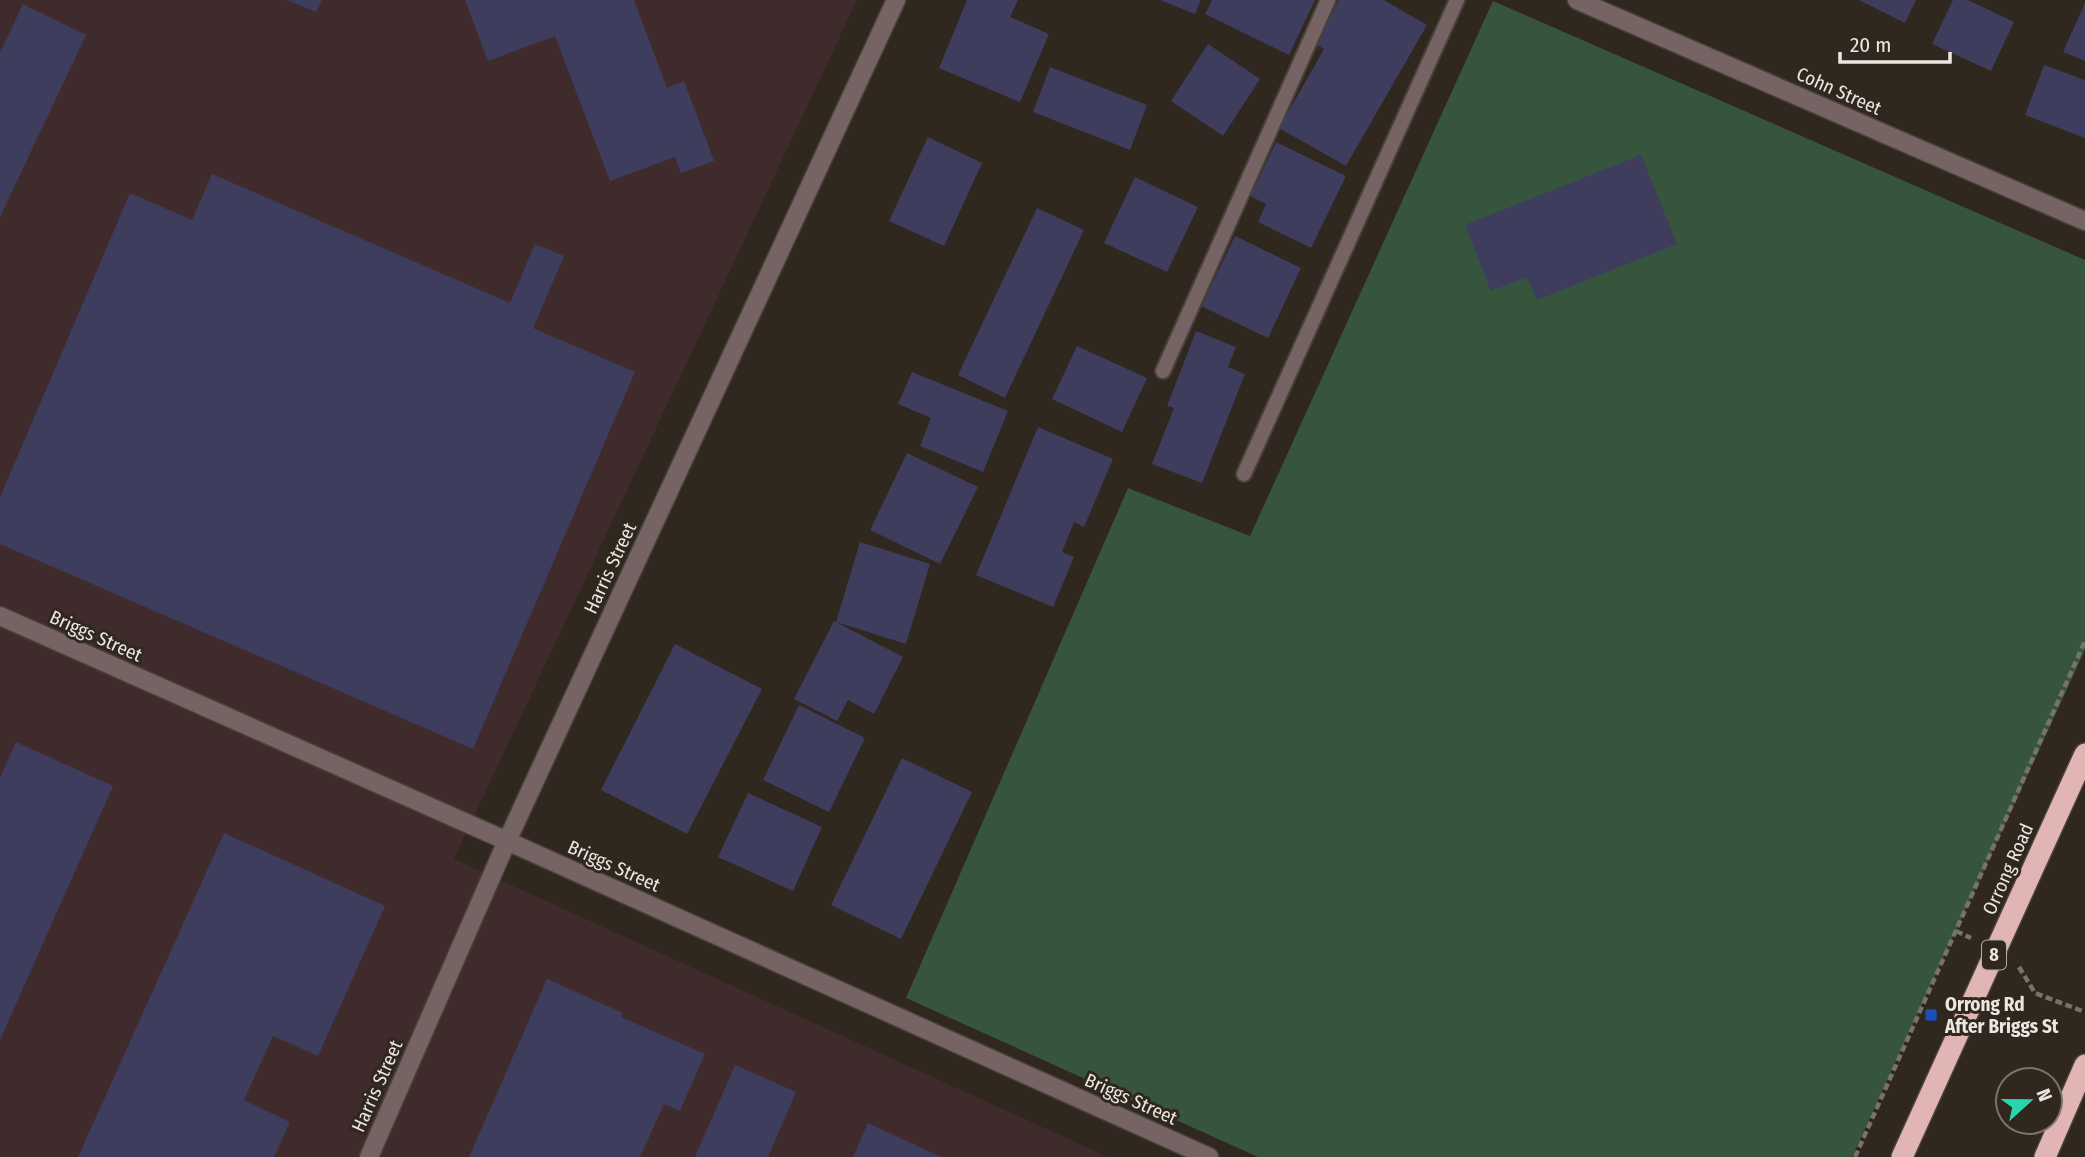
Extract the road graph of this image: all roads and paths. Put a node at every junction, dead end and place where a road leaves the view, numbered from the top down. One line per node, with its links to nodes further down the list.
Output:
1 (896, 0): 11 (street, Harris Street)
2 (1328, 0): 6 (lane)
3 (1458, 0): 7 (lane)
4 (1577, 0): 5 (street, Cohn Street)
5 (2085, 221)
6 (1163, 371)
7 (1244, 474)
8 (0, 617): 11 (street, Briggs Street)
9 (2085, 642): 15 (path)
10 (2085, 754): 16 (highway, Orrong Road / 8)
11 (507, 841): 13 (street, Harris Street); 14 (street, Briggs Street)
12 (2085, 1065): 17 (highway)
13 (369, 1157)
14 (1209, 1157)
15 (1855, 1157)
16 (1902, 1157)
17 (2045, 1157)

